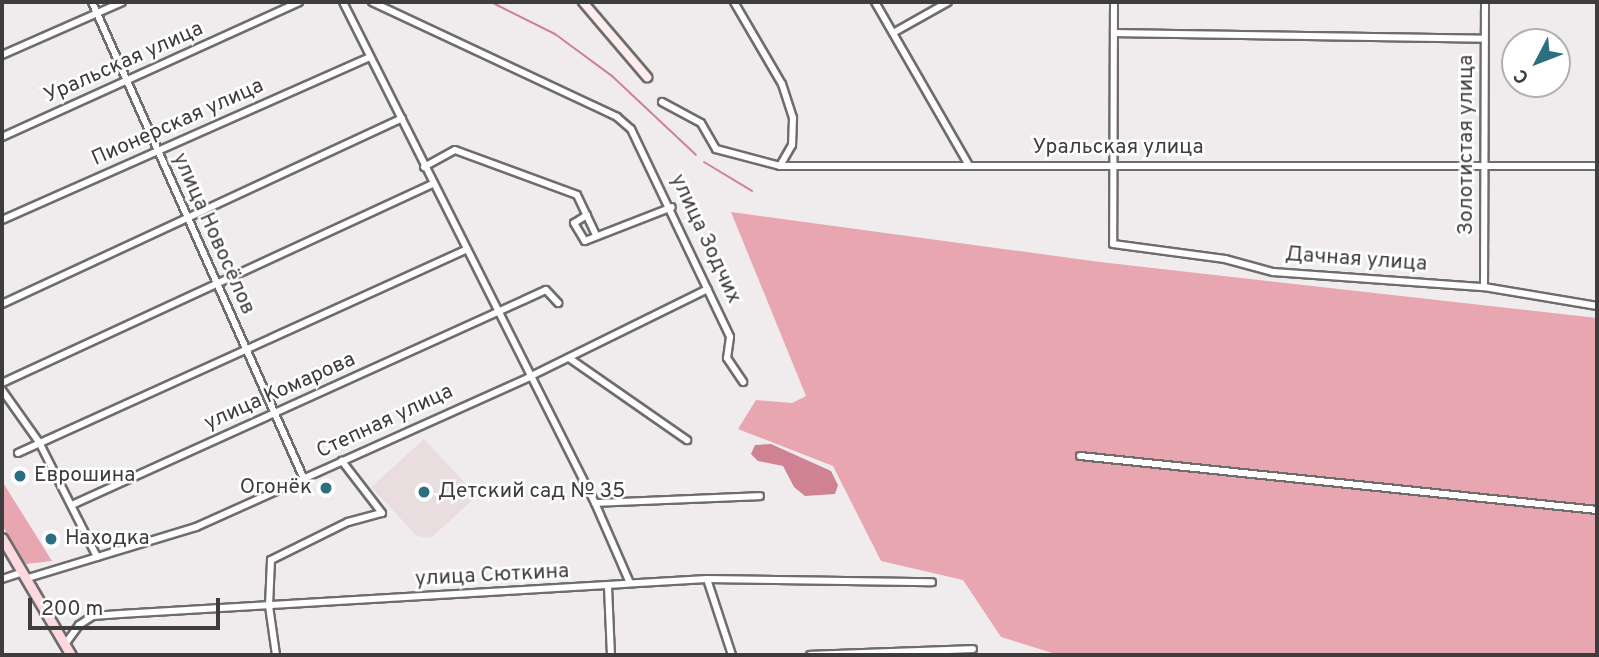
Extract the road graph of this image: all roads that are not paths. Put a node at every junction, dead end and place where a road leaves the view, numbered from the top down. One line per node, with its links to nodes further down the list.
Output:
1 (92, 2): 12 (street, улица Новосёлов)
2 (122, 2): 12 (street)
3 (299, 2): 19 (street, Уральская улица)
4 (343, 2): 17 (street)
5 (372, 2): 31 (street, улица Зодчих)
6 (583, 2): 18 (street)
7 (734, 2): 25 (street)
8 (875, 2): 13 (street)
9 (948, 2): 13 (street)
10 (1114, 2): 14 (street)
11 (1485, 2): 15 (street, Золотистая улица)
12 (98, 13): 16 (street); 19 (street, улица Новосёлов)
13 (892, 33): 24 (street)
14 (1114, 33): 15 (street); 26 (street)
15 (1484, 39): 27 (street, Золотистая улица)
16 (2, 55)
17 (368, 58): 21 (street); 23 (street, Пионерская улица)
18 (647, 77)
19 (127, 82): 22 (street, Уральская улица); 23 (street, улица Новосёлов)
20 (662, 102): 25 (street, Уральская улица)
21 (402, 118): 29 (street); 33 (street)
22 (2, 137)
23 (158, 151): 33 (street, улица Новосёлов); 34 (street, Пионерская улица)
24 (968, 164): 25 (street, Уральская улица); 26 (street, Уральская улица)
25 (780, 166)
26 (1111, 166): 27 (street, Уральская улица); 38 (street, Дачная улица)
27 (1486, 166): 28 (street, Уральская улица); 38 (street, Золотистая улица)
28 (1597, 166)
29 (425, 167): 30 (street); 32 (street)
30 (433, 183): 36 (street); 37 (street)
31 (672, 207): 35 (street); 39 (street, улица Зодчих)
32 (587, 215): 35 (street); 35 (street)
33 (187, 217): 37 (street, улица Новосёлов); 41 (street)
34 (2, 220)
35 (596, 235)
36 (467, 248): 43 (street); 44 (street)
37 (216, 284): 44 (street, улица Новосёлов); 48 (street)
38 (1484, 287): 42 (street, Дачная улица)
39 (708, 289): 45 (street, Степная улица); 47 (street, улица Зодчих)
40 (558, 303): 43 (street, улица Комарова)
41 (2, 304)
42 (1597, 306)
43 (501, 312): 46 (street); 50 (street, улица Комарова)
44 (245, 350): 50 (street, улица Новосёлов); 52 (street)
45 (569, 358): 46 (street, Степная улица); 51 (street)
46 (529, 377): 55 (street, Степная улица); 58 (street)
47 (743, 382)
48 (2, 383)
49 (2, 390): 52 (street)
50 (275, 414): 56 (street, улица Новосёлов); 59 (street, улица Комарова)
51 (687, 440)
52 (39, 442): 53 (street); 59 (street)
53 (18, 453)
54 (1080, 456): 60 (street)
55 (342, 461): 56 (street, Степная улица); 69 (street)
56 (304, 479): 62 (street, Степная улица)
57 (760, 496): 58 (street)
58 (595, 503): 67 (street)
59 (74, 504): 62 (street)
60 (1597, 510)
61 (2, 538): 63 (main road)
62 (97, 557): 63 (street, Степная улица)
63 (25, 575): 64 (street); 70 (main road)
64 (2, 579)
65 (707, 579): 66 (street, улица Сюткина); 67 (street, улица Сюткина); 75 (street)
66 (932, 582)
67 (630, 583): 68 (street, улица Сюткина)
68 (608, 587): 69 (street, улица Сюткина); 74 (street)
69 (269, 606): 70 (street, улица Сюткина); 73 (street)
70 (66, 643): 72 (main road)
71 (972, 649): 76 (street)
72 (71, 655)
73 (276, 655)
74 (611, 655)
75 (732, 655)
76 (810, 655)

